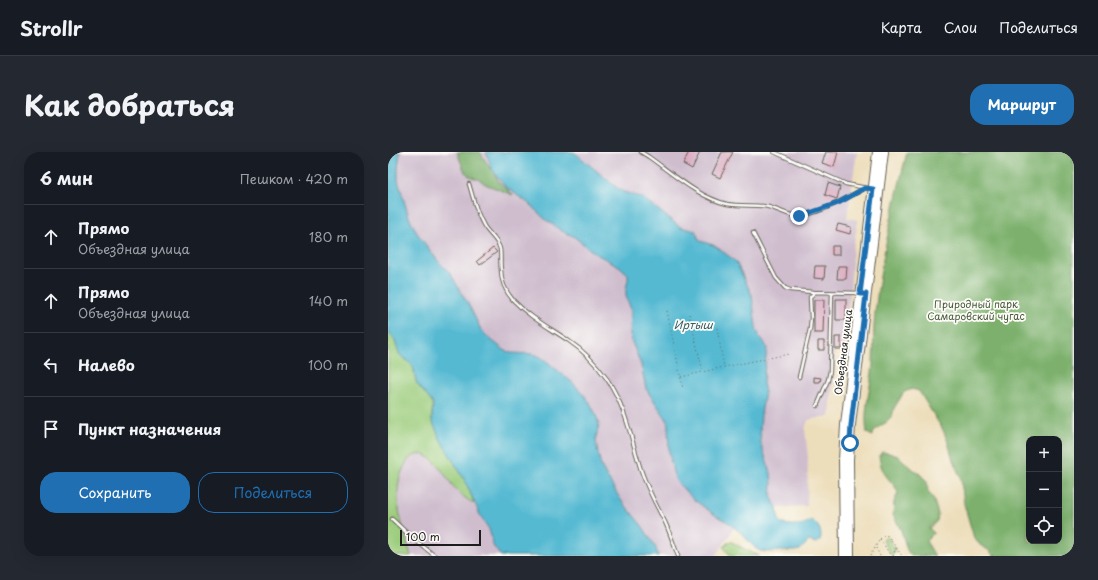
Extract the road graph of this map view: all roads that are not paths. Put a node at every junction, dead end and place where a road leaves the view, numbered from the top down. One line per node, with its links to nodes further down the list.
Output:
1 (641, 152): 6 (lane)
2 (774, 152): 6 (lane)
3 (877, 152): 6 (main road, Объездная улица)
4 (884, 152): 6 (main road, Объездная улица)
5 (469, 184): 15 (lane)
6 (872, 189): 10 (main road, Объездная улица)
7 (753, 233): 8 (lane)
8 (814, 292): 9 (lane); 11 (lane)
9 (832, 293): 10 (lane); 12 (lane)
10 (863, 294): 16 (main road, Объездная улица); 17 (main road, Объездная улица)
11 (799, 377)
12 (817, 406)
13 (392, 519): 14 (lane)
14 (435, 556)
15 (678, 556)
16 (844, 556)
17 (850, 556)

